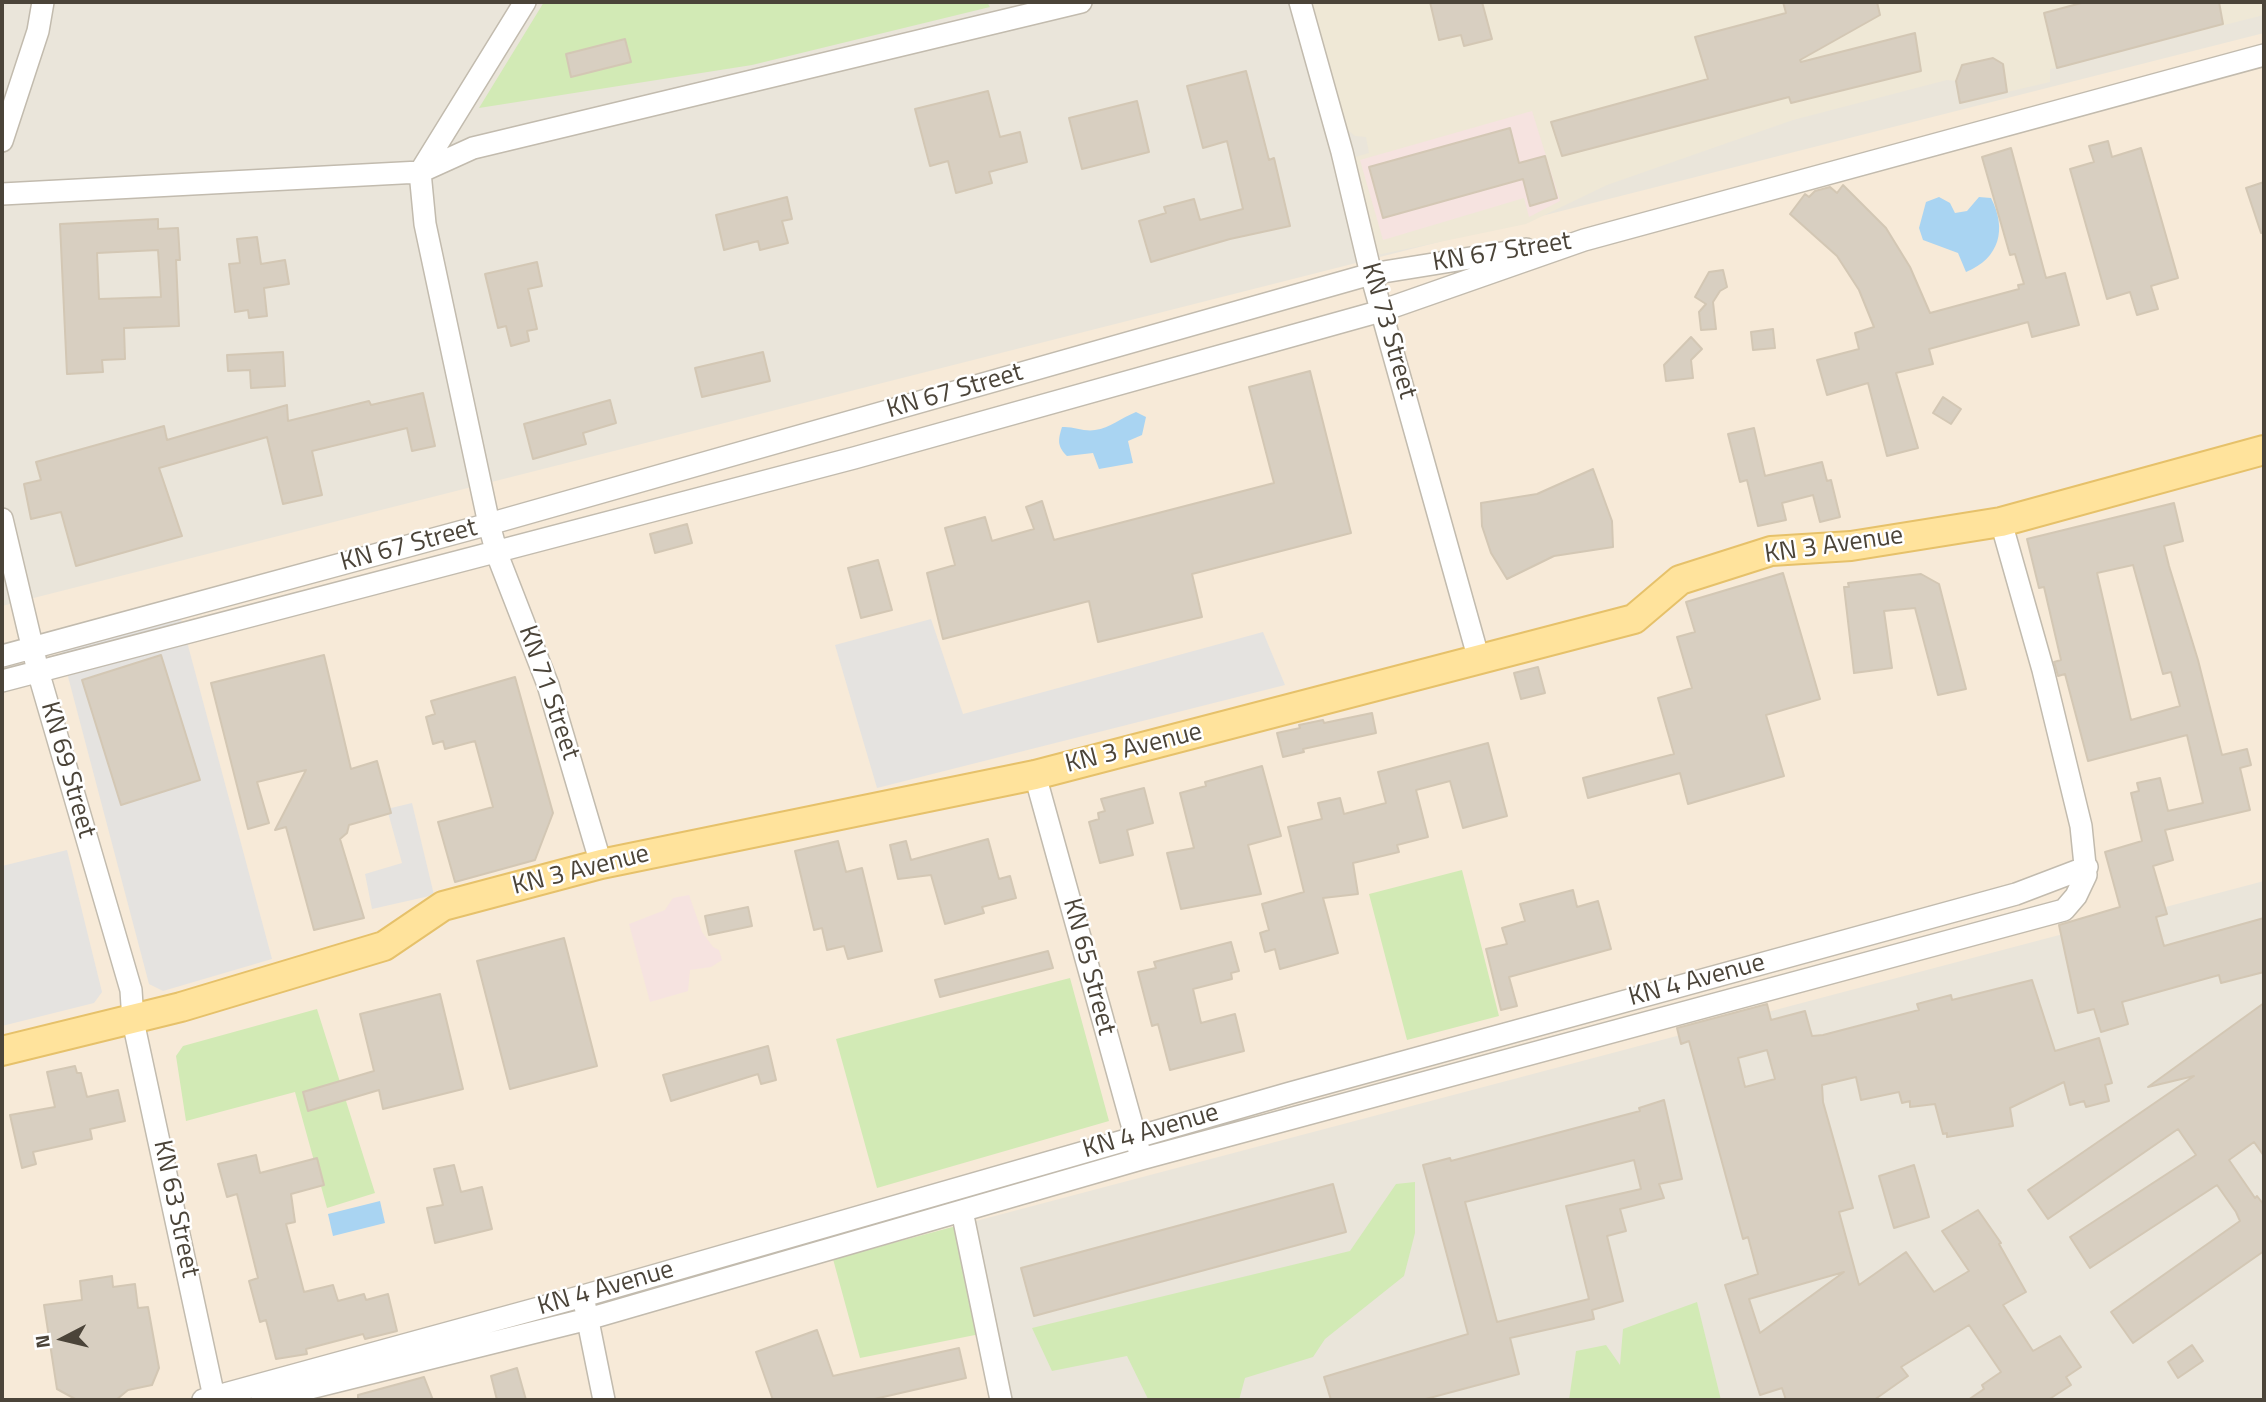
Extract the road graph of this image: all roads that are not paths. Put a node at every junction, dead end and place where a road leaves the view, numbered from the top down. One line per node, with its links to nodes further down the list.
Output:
1 (43, 2): 6 (street)
2 (525, 2): 7 (street)
3 (1081, 2): 7 (street)
4 (1300, 2): 10 (street, KN 73 Street)
5 (2264, 55): 9 (street)
6 (2, 141)
7 (420, 172): 8 (street); 15 (street, KN 71 Street)
8 (2, 194)
9 (1584, 240): 10 (street, KN 67 Street); 11 (street, KN 67 Street)
10 (1371, 274): 11 (street, KN 73 Street); 15 (street, KN 67 Street)
11 (1381, 310): 16 (street, KN 67 Street); 19 (street, KN 73 Street)
12 (2264, 450): 14 (main road, KN 3 Avenue)
13 (2, 519): 17 (street, KN 69 Street)
14 (2001, 522): 19 (main road, KN 3 Avenue); 24 (street)
15 (489, 524): 16 (street, KN 71 Street); 17 (street, KN 67 Street)
16 (497, 554): 20 (street, KN 67 Street); 23 (street, KN 71 Street)
17 (33, 648): 18 (street, KN 67 Street); 20 (street, KN 69 Street)
18 (2, 656)
19 (1479, 660): 22 (main road, KN 3 Avenue)
20 (38, 671): 21 (street, KN 67 Street); 25 (street, KN 69 Street)
21 (2, 681)
22 (1035, 775): 23 (main road, KN 3 Avenue); 29 (street, KN 65 Street)
23 (600, 864): 25 (main road, KN 3 Avenue)
24 (2087, 867): 27 (street, KN 4 Avenue); 28 (street, KN 4 Avenue)
25 (133, 1021): 26 (main road, KN 3 Avenue); 34 (street, KN 63 Street)
26 (2, 1051)
27 (1290, 1093): 28 (street); 29 (street, KN 4 Avenue)
28 (1296, 1117): 30 (street, KN 4 Avenue)
29 (1134, 1137): 30 (street, KN 65 Street); 32 (street, KN 4 Avenue)
30 (1141, 1159): 31 (street, KN 4 Avenue)
31 (962, 1211): 33 (street, KN 4 Avenue); 37 (street)
32 (583, 1296): 33 (street); 34 (street, KN 4 Avenue)
33 (588, 1319): 35 (street, KN 4 Avenue); 36 (street)
34 (213, 1399)
35 (262, 1400)
36 (604, 1400)
37 (1001, 1400)

